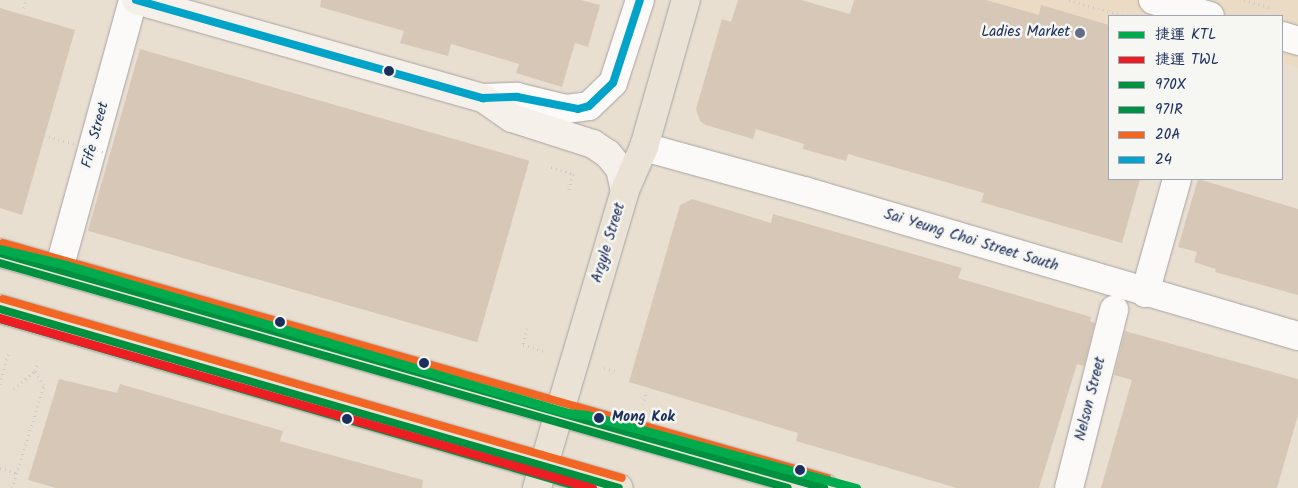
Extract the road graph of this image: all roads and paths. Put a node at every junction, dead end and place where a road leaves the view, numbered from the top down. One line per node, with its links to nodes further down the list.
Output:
1 (26, 0): 8 (path)
2 (134, 0): 14 (street); 23 (street, Fife Street)
3 (640, 0): 14 (street)
4 (686, 0): 16 (main road, Argyle Street)
5 (1069, 0): 9 (path)
6 (1153, 0): 10 (street)
7 (1226, 0): 11 (street)
8 (24, 8)
9 (1122, 15)
10 (1206, 15)
11 (1222, 15)
12 (1283, 36): 13 (street)
13 (1298, 41)
14 (483, 98): 20 (street)
15 (44, 135): 17 (path, bridge)
16 (644, 147): 20 (main road, Argyle Street); 24 (street, Sai Yeung Choi Street South)
17 (110, 154)
18 (551, 167): 21 (path)
19 (1178, 180): 24 (street)
20 (626, 190): 35 (main road, Argyle Street)
21 (568, 193)
22 (0, 252): 23 (main road)
23 (59, 270): 35 (main road)
24 (1145, 293): 28 (street, Sai Yeung Choi Street South)
25 (0, 309): 38 (main road)
26 (1114, 310): 42 (street, Nelson Street)
27 (527, 328): 29 (path)
28 (1298, 336)
29 (522, 345)
30 (9, 351): 33 (path)
31 (38, 361): 32 (path)
32 (35, 371): 34 (path); 37 (path)
33 (0, 384)
34 (14, 389)
35 (559, 412): 38 (main road, Argyle Street); 41 (main road)
36 (0, 468): 37 (path)
37 (16, 473): 39 (path)
38 (540, 476): 40 (main road)
39 (12, 488)
40 (619, 488)
41 (824, 488)
42 (1069, 488)

